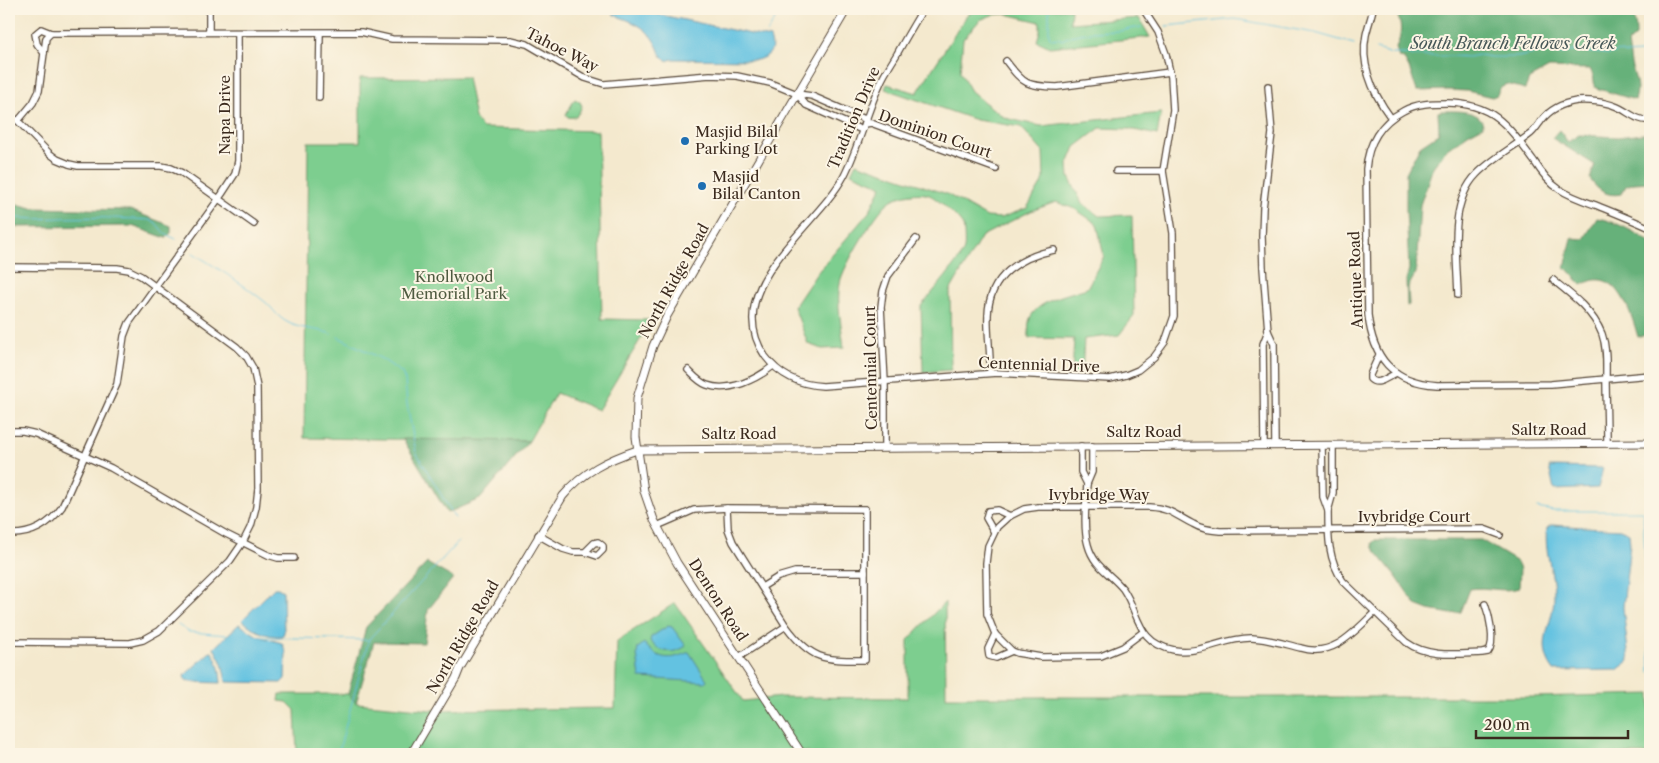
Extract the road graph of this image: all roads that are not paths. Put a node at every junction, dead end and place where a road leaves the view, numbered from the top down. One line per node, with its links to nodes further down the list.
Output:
1 (209, 9): 6 (street)
2 (847, 9): 14 (street, North Ridge Road)
3 (923, 9): 20 (street, Tradition Drive)
4 (1142, 9): 12 (street, Centennial Drive)
5 (1373, 9): 17 (street)
6 (209, 32): 7 (street, Tahoe Way); 8 (street, Tahoe Way)
7 (238, 32): 9 (street, Tahoe Way); 25 (street, Napa Drive)
8 (51, 33): 10 (street); 10 (street)
9 (320, 33): 14 (street, Tahoe Way); 15 (street)
10 (44, 53): 19 (street)
11 (1006, 61): 12 (street)
12 (1170, 72): 24 (street, Centennial Drive)
13 (1268, 86): 34 (street)
14 (797, 94): 20 (street); 20 (street); 55 (street, North Ridge Road)
15 (319, 98)
16 (9, 116): 19 (street)
17 (1391, 118): 21 (street, Antique Road); 35 (street, Antique Road)
18 (1650, 120): 21 (street)
19 (18, 121): 25 (street)
20 (865, 125): 22 (street, Dominion Court); 36 (street, Tradition Drive)
21 (1520, 141): 27 (street, Antique Road); 33 (street)
22 (996, 169)
23 (1116, 171): 24 (street)
24 (1163, 171): 40 (street, Centennial Drive)
25 (219, 199): 26 (street); 32 (street, Napa Drive)
26 (254, 224)
27 (1650, 228)
28 (916, 239): 44 (street, Centennial Court)
29 (1054, 250): 40 (street)
30 (9, 268): 32 (street)
31 (1553, 280): 43 (street)
32 (155, 287): 56 (street, Napa Drive); 68 (street)
33 (1458, 295)
34 (1268, 331): 38 (street); 39 (street)
35 (1379, 356): 41 (street, Antique Road); 41 (street)
36 (773, 366): 37 (street); 44 (street, Tradition Drive)
37 (688, 370)
38 (1263, 370): 39 (street); 48 (street)
39 (1274, 370): 49 (street)
40 (990, 373): 44 (street, Centennial Drive)
41 (1397, 373): 43 (street, Antique Road)
42 (1650, 375): 43 (street, Antique Road)
43 (1606, 378): 46 (street)
44 (885, 382): 54 (street, Centennial Court)
45 (9, 431): 56 (street)
46 (1607, 443): 47 (street, Saltz Road); 51 (street, Saltz Road)
47 (1650, 443)
48 (1264, 445): 49 (street, Saltz Road); 53 (street, Saltz Road)
49 (1275, 445): 50 (street, Saltz Road)
50 (1322, 445): 51 (street, Saltz Road); 60 (street)
51 (1333, 445): 60 (street)
52 (1081, 446): 53 (street, Saltz Road); 54 (street, Saltz Road); 57 (street)
53 (1092, 446): 57 (street)
54 (885, 447): 55 (street, Saltz Road)
55 (637, 450): 62 (street, Denton Road); 66 (street, North Ridge Road)
56 (85, 456): 65 (street, Napa Drive); 68 (street)
57 (1086, 484): 58 (street)
58 (1086, 507): 61 (street, Ivybridge Way); 63 (street, Ivybridge Way); 76 (street)
59 (727, 508): 62 (street); 71 (street); 72 (street)
60 (1328, 511): 63 (street)
61 (1010, 516): 64 (street, Ivybridge Way); 64 (street)
62 (657, 526): 80 (street, Denton Road)
63 (1328, 530): 67 (street, Ivybridge Court); 74 (street)
64 (994, 532): 77 (street)
65 (9, 534)
66 (538, 535): 69 (street); 81 (street, North Ridge Road)
67 (1500, 535)
68 (243, 542): 70 (street); 78 (street)
69 (585, 552)
70 (294, 558)
71 (865, 572): 72 (street); 75 (street)
72 (762, 587): 75 (street)
73 (1485, 604): 74 (street)
74 (1375, 612): 76 (street)
75 (786, 626): 80 (street)
76 (1143, 632): 79 (street)
77 (995, 634): 79 (street); 79 (street)
78 (9, 642)
79 (1012, 651)
80 (739, 657): 82 (street, Denton Road)
81 (411, 754)
82 (802, 754)

